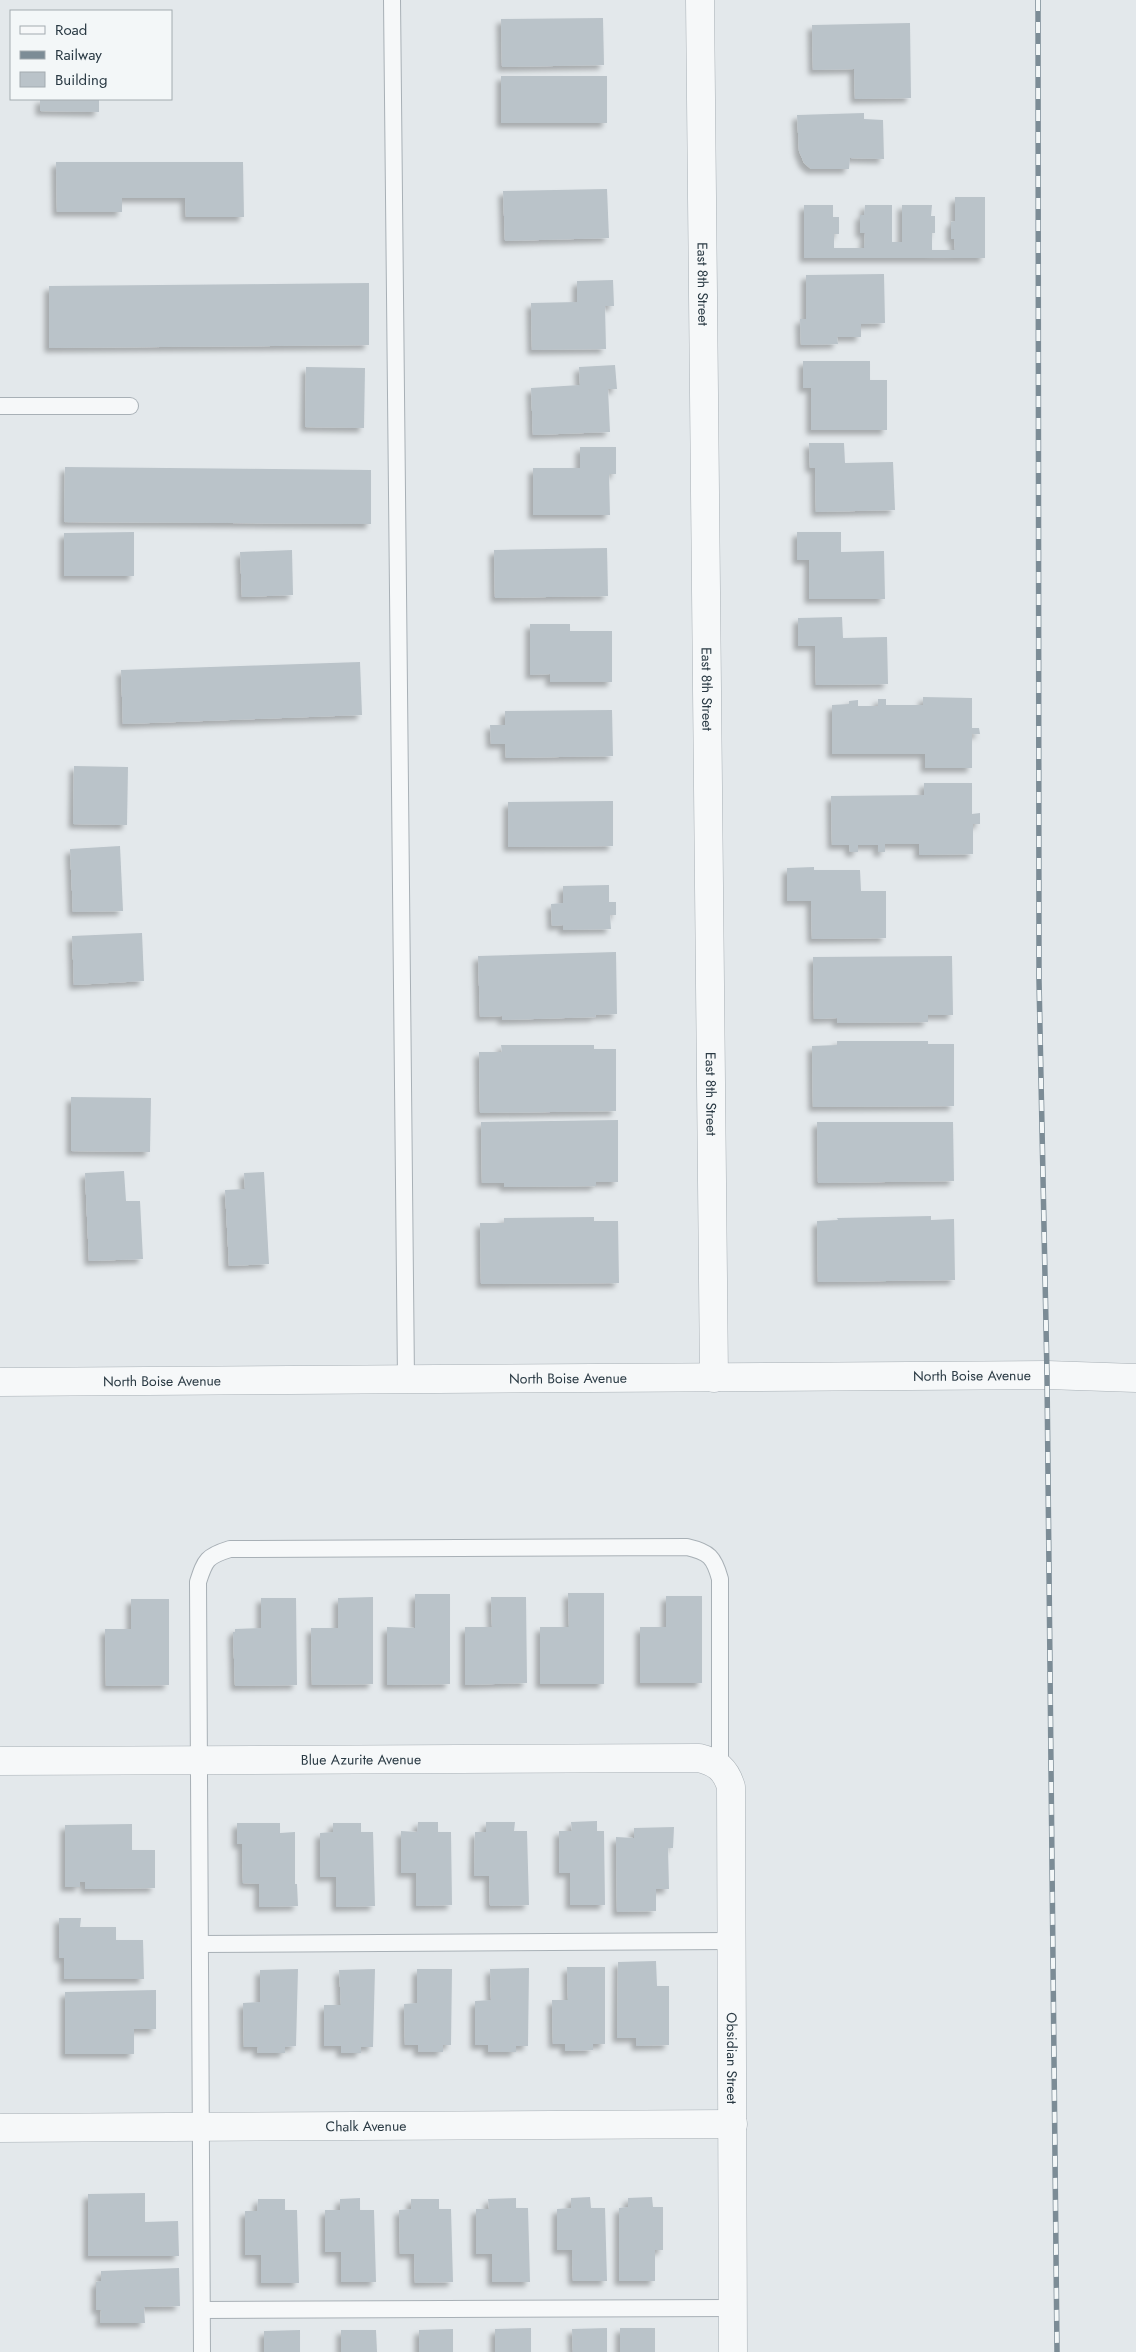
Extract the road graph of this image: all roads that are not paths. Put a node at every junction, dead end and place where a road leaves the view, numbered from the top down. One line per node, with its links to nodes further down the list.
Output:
1 (392, 0): 7 (lane)
2 (700, 0): 5 (street, East 8th Street)
3 (0, 406): 4 (lane)
4 (130, 406)
5 (714, 1378): 6 (street, North Boise Avenue); 7 (street, North Boise Avenue)
6 (1136, 1378)
7 (406, 1380): 8 (street, North Boise Avenue)
8 (0, 1382)
9 (199, 1760): 10 (street, Blue Azurite Avenue); 11 (street, Blue Azurite Avenue); 11 (lane); 13 (lane)
10 (0, 1761)
11 (720, 1766): 12 (street, Obsidian Street)
12 (732, 1941): 13 (lane); 14 (street, Obsidian Street)
13 (200, 1944): 15 (lane)
14 (733, 2124): 15 (street, Chalk Avenue); 17 (street, Obsidian Street)
15 (201, 2127): 16 (street, Chalk Avenue); 18 (lane)
16 (0, 2128)
17 (732, 2308): 18 (lane); 20 (street, Obsidian Street)
18 (202, 2310): 19 (lane)
19 (202, 2352)
20 (732, 2352)

